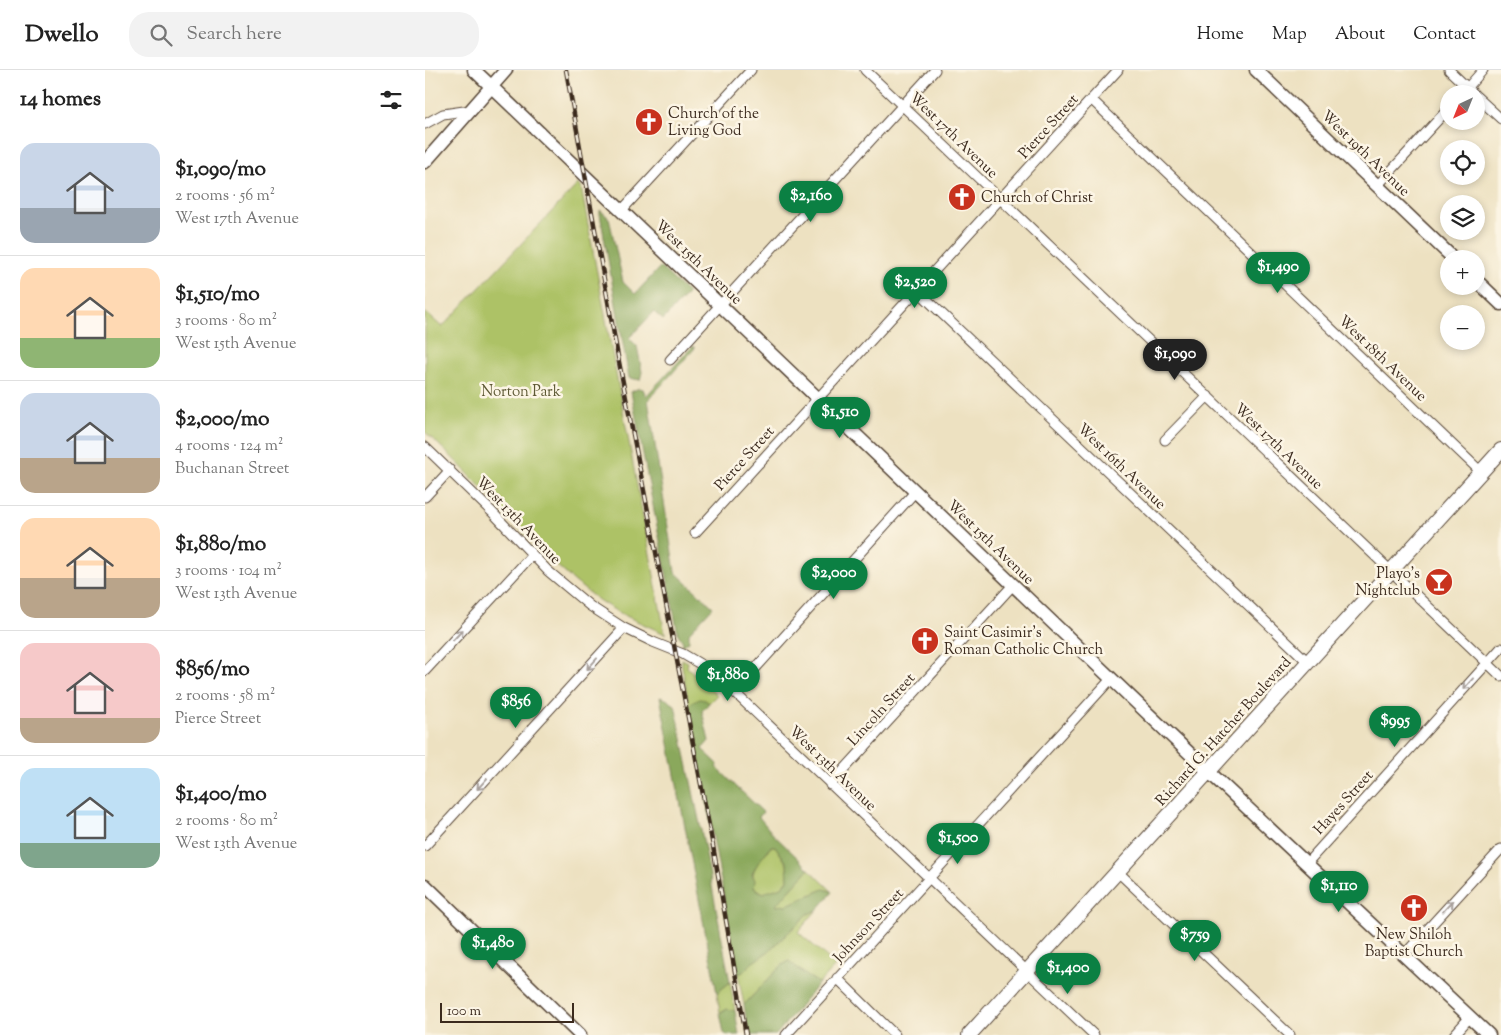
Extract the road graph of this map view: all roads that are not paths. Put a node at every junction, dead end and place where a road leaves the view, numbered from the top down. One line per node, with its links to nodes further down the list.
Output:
1 (474, 70): 12 (main road, West 15th Avenue)
2 (506, 70): 12 (main road)
3 (751, 70): 23 (street)
4 (865, 70): 14 (street, West 17th Avenue)
5 (935, 70): 14 (street)
6 (1118, 70): 13 (street, Pierce Street)
7 (1256, 70): 21 (main road, West 19th Avenue)
8 (1449, 70): 10 (street)
9 (1483, 70): 11 (street)
10 (1463, 85)
11 (1475, 85)
12 (491, 87): 16 (main road); 23 (main road, West 15th Avenue)
13 (1091, 99): 22 (street, Pierce Street); 36 (street, West 18th Avenue)
14 (902, 106): 22 (street, West 17th Avenue); 28 (street)
15 (1485, 106): 18 (street)
16 (471, 110): 19 (street); 20 (main road)
17 (1440, 118): 21 (street)
18 (1501, 119)
19 (425, 124)
20 (425, 162)
21 (1377, 186): 24 (main road, West 19th Avenue)
22 (1000, 199): 26 (street, Pierce Street); 30 (street, West 17th Avenue)
23 (622, 210): 28 (main road, West 15th Avenue)
24 (1445, 250)
25 (1485, 289): 27 (main road)
26 (917, 290): 31 (street, Pierce Street); 45 (street, West 16th Avenue)
27 (1501, 304)
28 (720, 305): 29 (street); 31 (main road, West 15th Avenue)
29 (669, 360)
30 (1207, 396): 32 (street); 41 (street, West 17th Avenue)
31 (817, 398): 37 (main road, West 15th Avenue); 39 (street, Pierce Street)
32 (1165, 440)
33 (425, 447): 35 (street, West 13th Avenue)
34 (1501, 450): 36 (main road, Richard G. Hatcher Boulevard)
35 (450, 470): 38 (street); 40 (street, West 13th Avenue)
36 (1481, 472): 41 (main road, Richard G. Hatcher Boulevard)
37 (915, 492): 42 (main road, West 15th Avenue); 50 (street)
38 (425, 497)
39 (695, 533)
40 (532, 554): 43 (street, West 13th Avenue); 47 (street, one-way to 40)
41 (1391, 571): 45 (main road, Richard G. Hatcher Boulevard); 46 (street, West 17th Avenue)
42 (1013, 585): 49 (main road, West 15th Avenue); 52 (street, Lincoln Street)
43 (624, 628): 50 (street, West 13th Avenue); 53 (street, one-way to 53)
44 (1501, 648): 46 (street, Hayes Street)
45 (1307, 662): 51 (main road, Richard G. Hatcher Boulevard)
46 (1487, 663): 48 (street, West 17th Avenue); 55 (street, Hayes Street, one-way to 55)
47 (425, 671)
48 (1501, 676)
49 (1111, 679): 51 (main road, West 15th Avenue); 57 (street, Johnson Street)
50 (734, 692): 52 (street, West 13th Avenue)
51 (1208, 771): 55 (main road, West 15th Avenue); 56 (main road, Richard G. Hatcher Boulevard)
52 (831, 785): 57 (street, West 13th Avenue)
53 (425, 846)
54 (1501, 849): 59 (street, one-way to 54)
55 (1306, 864): 59 (main road, West 15th Avenue)
56 (1117, 871): 60 (main road, Richard G. Hatcher Boulevard); 68 (street)
57 (929, 879): 60 (street, West 13th Avenue); 61 (street, Johnson Street)
58 (425, 885): 63 (main road)
59 (1404, 955): 62 (main road, West 15th Avenue)
60 (1027, 972): 66 (main road, Richard G. Hatcher Boulevard); 67 (street, West 13th Avenue)
61 (837, 978): 64 (street, Johnson Street); 65 (street)
62 (1470, 1017): 69 (street); 70 (main road, West 15th Avenue)
63 (580, 1035)
64 (786, 1035)
65 (895, 1035)
66 (969, 1035)
67 (1094, 1035)
68 (1291, 1035)
69 (1454, 1035)
70 (1489, 1035)

